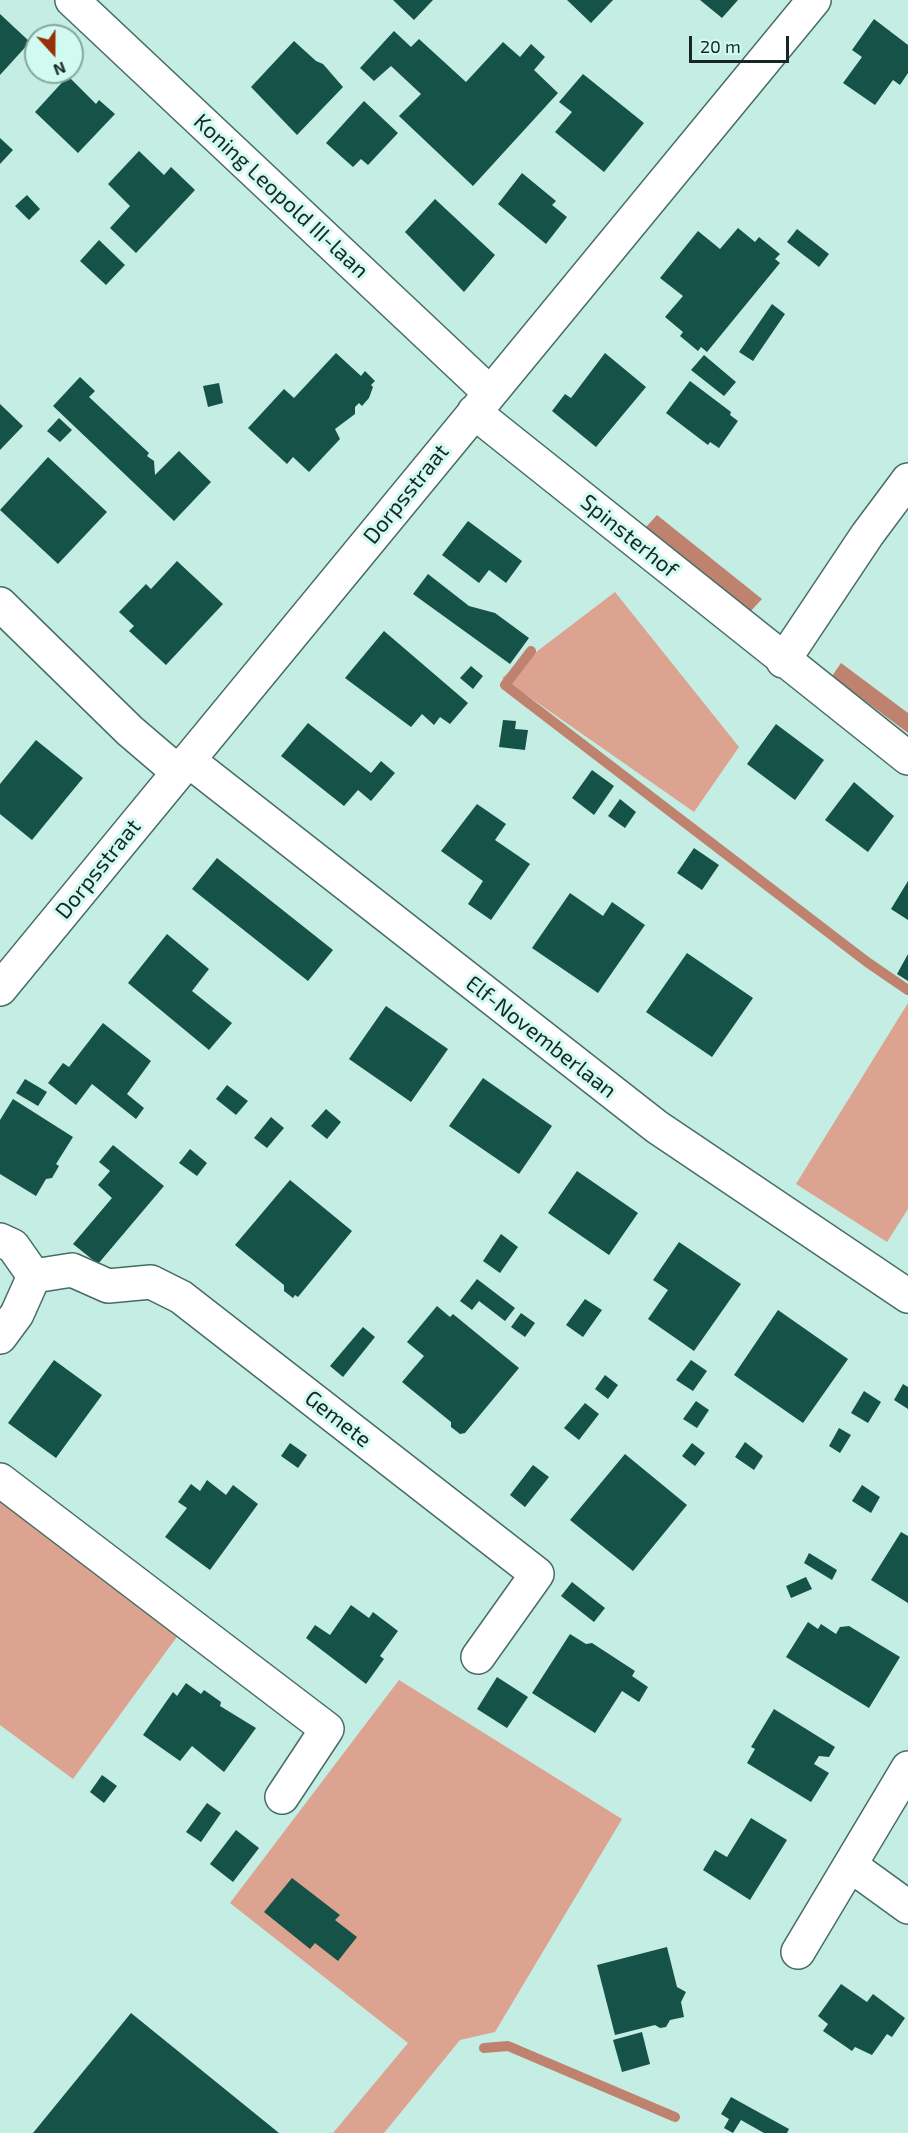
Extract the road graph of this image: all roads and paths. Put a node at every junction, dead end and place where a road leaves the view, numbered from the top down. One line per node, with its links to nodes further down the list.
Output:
1 (72, 0): 3 (street, Koning Leopold III-laan)
2 (814, 0): 3 (street, Dorpsstraat)
3 (482, 402): 6 (street, Spinsterhof); 8 (street, Dorpsstraat)
4 (908, 480): 6 (street)
5 (0, 604): 8 (street, Elf-Novemberlaan)
6 (783, 661): 7 (street, Spinsterhof)
7 (908, 758)
8 (183, 766): 9 (street, Dorpsstraat); 12 (street, Elf-Novemberlaan)
9 (0, 989)
10 (0, 1240): 11 (street)
11 (34, 1275): 13 (street); 15 (street, Gemete)
12 (908, 1296)
13 (0, 1337)
14 (0, 1480): 17 (street)
15 (478, 1657)
16 (908, 1768): 18 (street)
17 (282, 1797)
18 (850, 1865): 19 (street); 20 (street)
19 (908, 1907)
20 (798, 1952)

